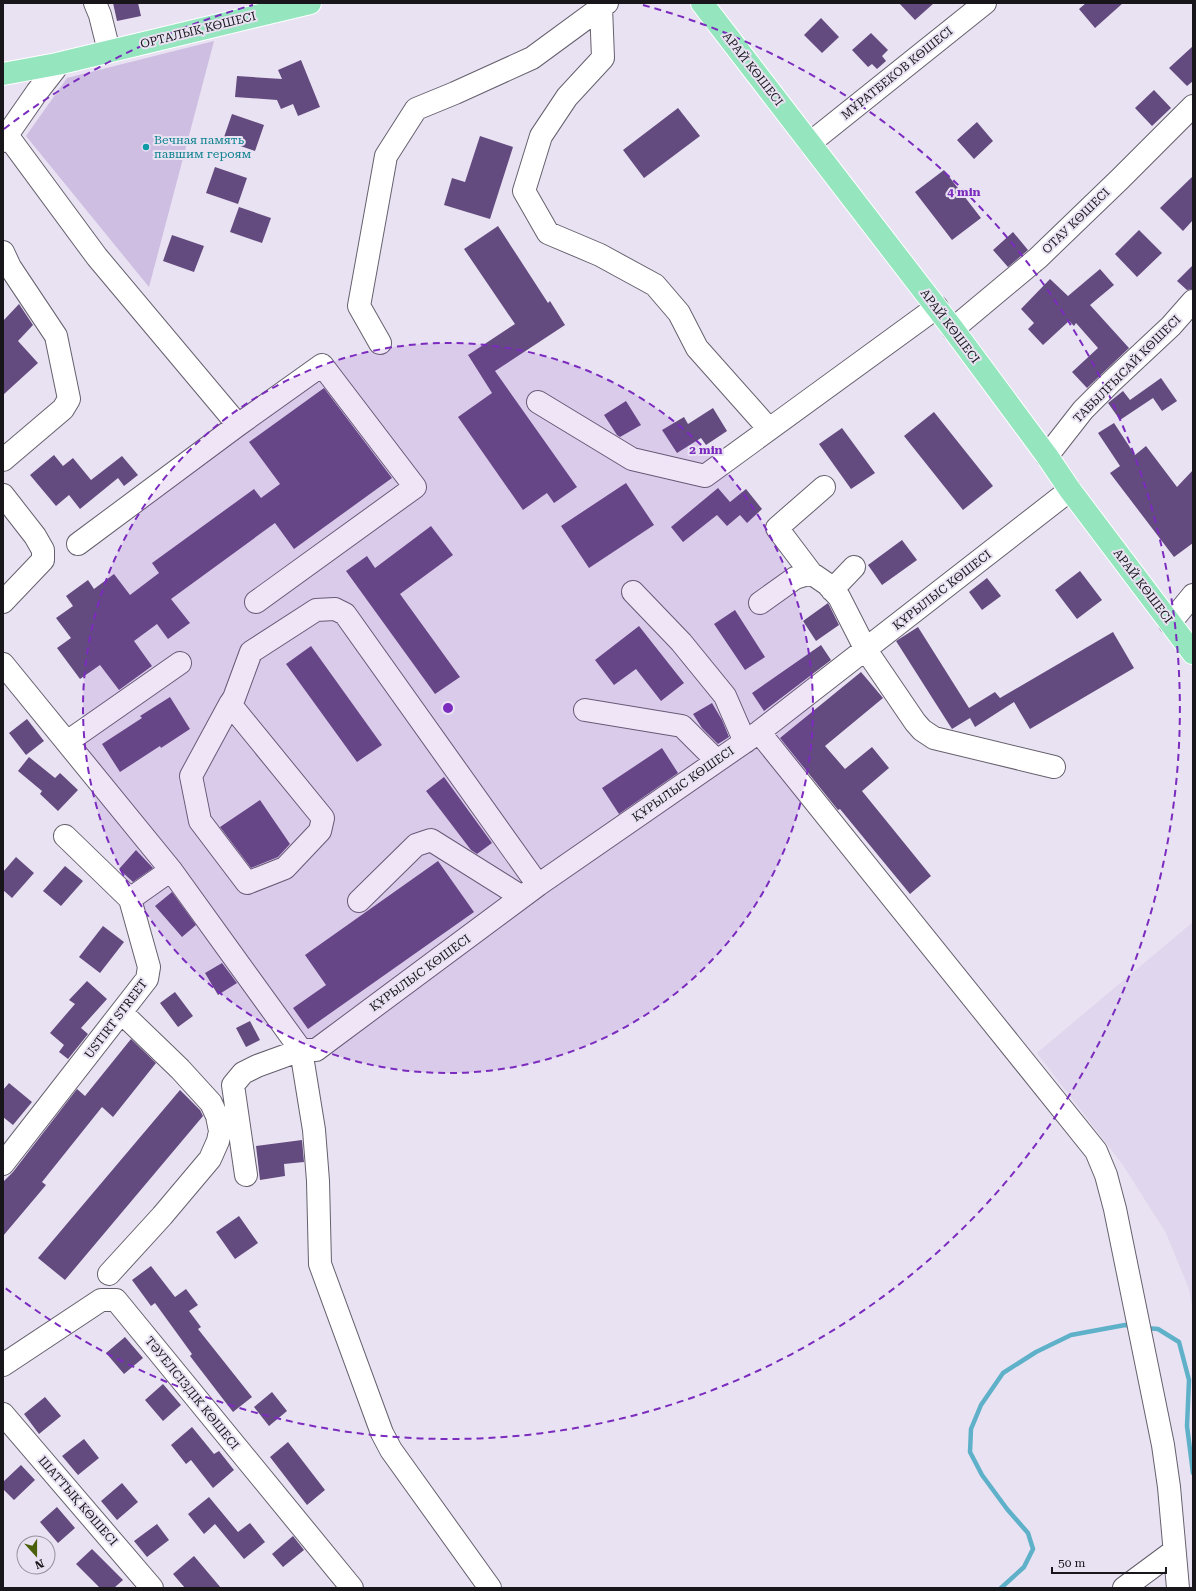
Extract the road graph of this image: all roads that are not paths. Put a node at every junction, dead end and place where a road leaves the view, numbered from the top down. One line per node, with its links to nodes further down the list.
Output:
1 (95, 3): 6 (street)
2 (310, 3): 6 (main road, ОРТАЛЫҚ КӨШЕСІ)
3 (702, 3): 13 (main road, АРАЙ КӨШЕСІ)
4 (984, 3): 13 (street, МҰРАТБЕКОВ КӨШЕСІ)
5 (604, 5): 18 (street); 21 (street)
6 (109, 51): 7 (main road, ОРТАЛЫҚ КӨШЕСІ)
7 (86, 57): 8 (main road); 9 (main road)
8 (55, 69): 10 (main road); 12 (street)
9 (3, 74)
10 (3, 88)
11 (1193, 106): 17 (street, ОТАУ КӨШЕСІ)
12 (5, 138): 20 (street)
13 (810, 143): 16 (main road, АРАЙ КӨШЕСІ)
14 (3, 252): 23 (street)
15 (1193, 301): 22 (street, ТАБЫЛҒЫСАЙ КӨШЕСІ)
16 (936, 307): 17 (main road, АРАЙ КӨШЕСІ); 21 (street)
17 (953, 329): 22 (main road, АРАЙ КӨШЕСІ)
18 (380, 343)
19 (538, 402): 21 (street)
20 (238, 425): 27 (street); 34 (street)
21 (769, 430)
22 (1047, 456): 25 (main road, АРАЙ КӨШЕСІ)
23 (3, 460)
24 (824, 487): 29 (street)
25 (1070, 490): 36 (main road, АРАЙ КӨШЕСІ); 37 (street, ҚҰРЫЛЫС КӨШЕСІ)
26 (3, 495): 33 (street)
27 (78, 544)
28 (854, 567): 30 (street)
29 (811, 573): 30 (street); 35 (street)
30 (832, 590): 37 (street)
31 (633, 592): 43 (street)
32 (1193, 595): 36 (street)
33 (3, 602)
34 (256, 602)
35 (760, 603)
36 (1170, 623): 38 (main road, АРАЙ КӨШЕСІ)
37 (866, 650): 43 (street, ҚҰРЫЛЫС КӨШЕСІ); 46 (street)
38 (1193, 653)
39 (180, 663): 44 (street)
40 (3, 664): 44 (street)
41 (230, 704): 41 (street); 49 (street)
42 (585, 710): 45 (street)
43 (752, 737): 45 (street, ҚҰРЫЛЫС КӨШЕСІ); 61 (street)
44 (67, 742): 48 (street)
45 (717, 761): 49 (street, ҚҰРЫЛЫС КӨШЕСІ)
46 (1054, 767)
47 (65, 836): 50 (street)
48 (171, 870): 50 (street); 53 (street)
49 (530, 891): 51 (street); 53 (street, ҚҰРЫЛЫС КӨШЕСІ)
50 (130, 899): 52 (street, USTIRT STREET)
51 (359, 901)
52 (122, 1013): 55 (street); 56 (street, USTIRT STREET)
53 (296, 1043): 54 (street, ҚҰРЫЛЫС КӨШЕСІ); 64 (street)
54 (233, 1085): 55 (street, ҚҰРЫЛЫС КӨШЕСІ); 57 (street)
55 (211, 1103): 58 (street)
56 (3, 1164)
57 (246, 1175)
58 (109, 1274)
59 (3, 1365): 63 (street, ТӘУЕЛСІЗДІК КӨШЕСІ)
60 (3, 1414): 62 (street, ШАТТЫҚ КӨШЕСІ)
61 (1174, 1550): 65 (street); 66 (street)
62 (152, 1588)
63 (352, 1588)
64 (490, 1588)
65 (1124, 1588)
66 (1178, 1588)

